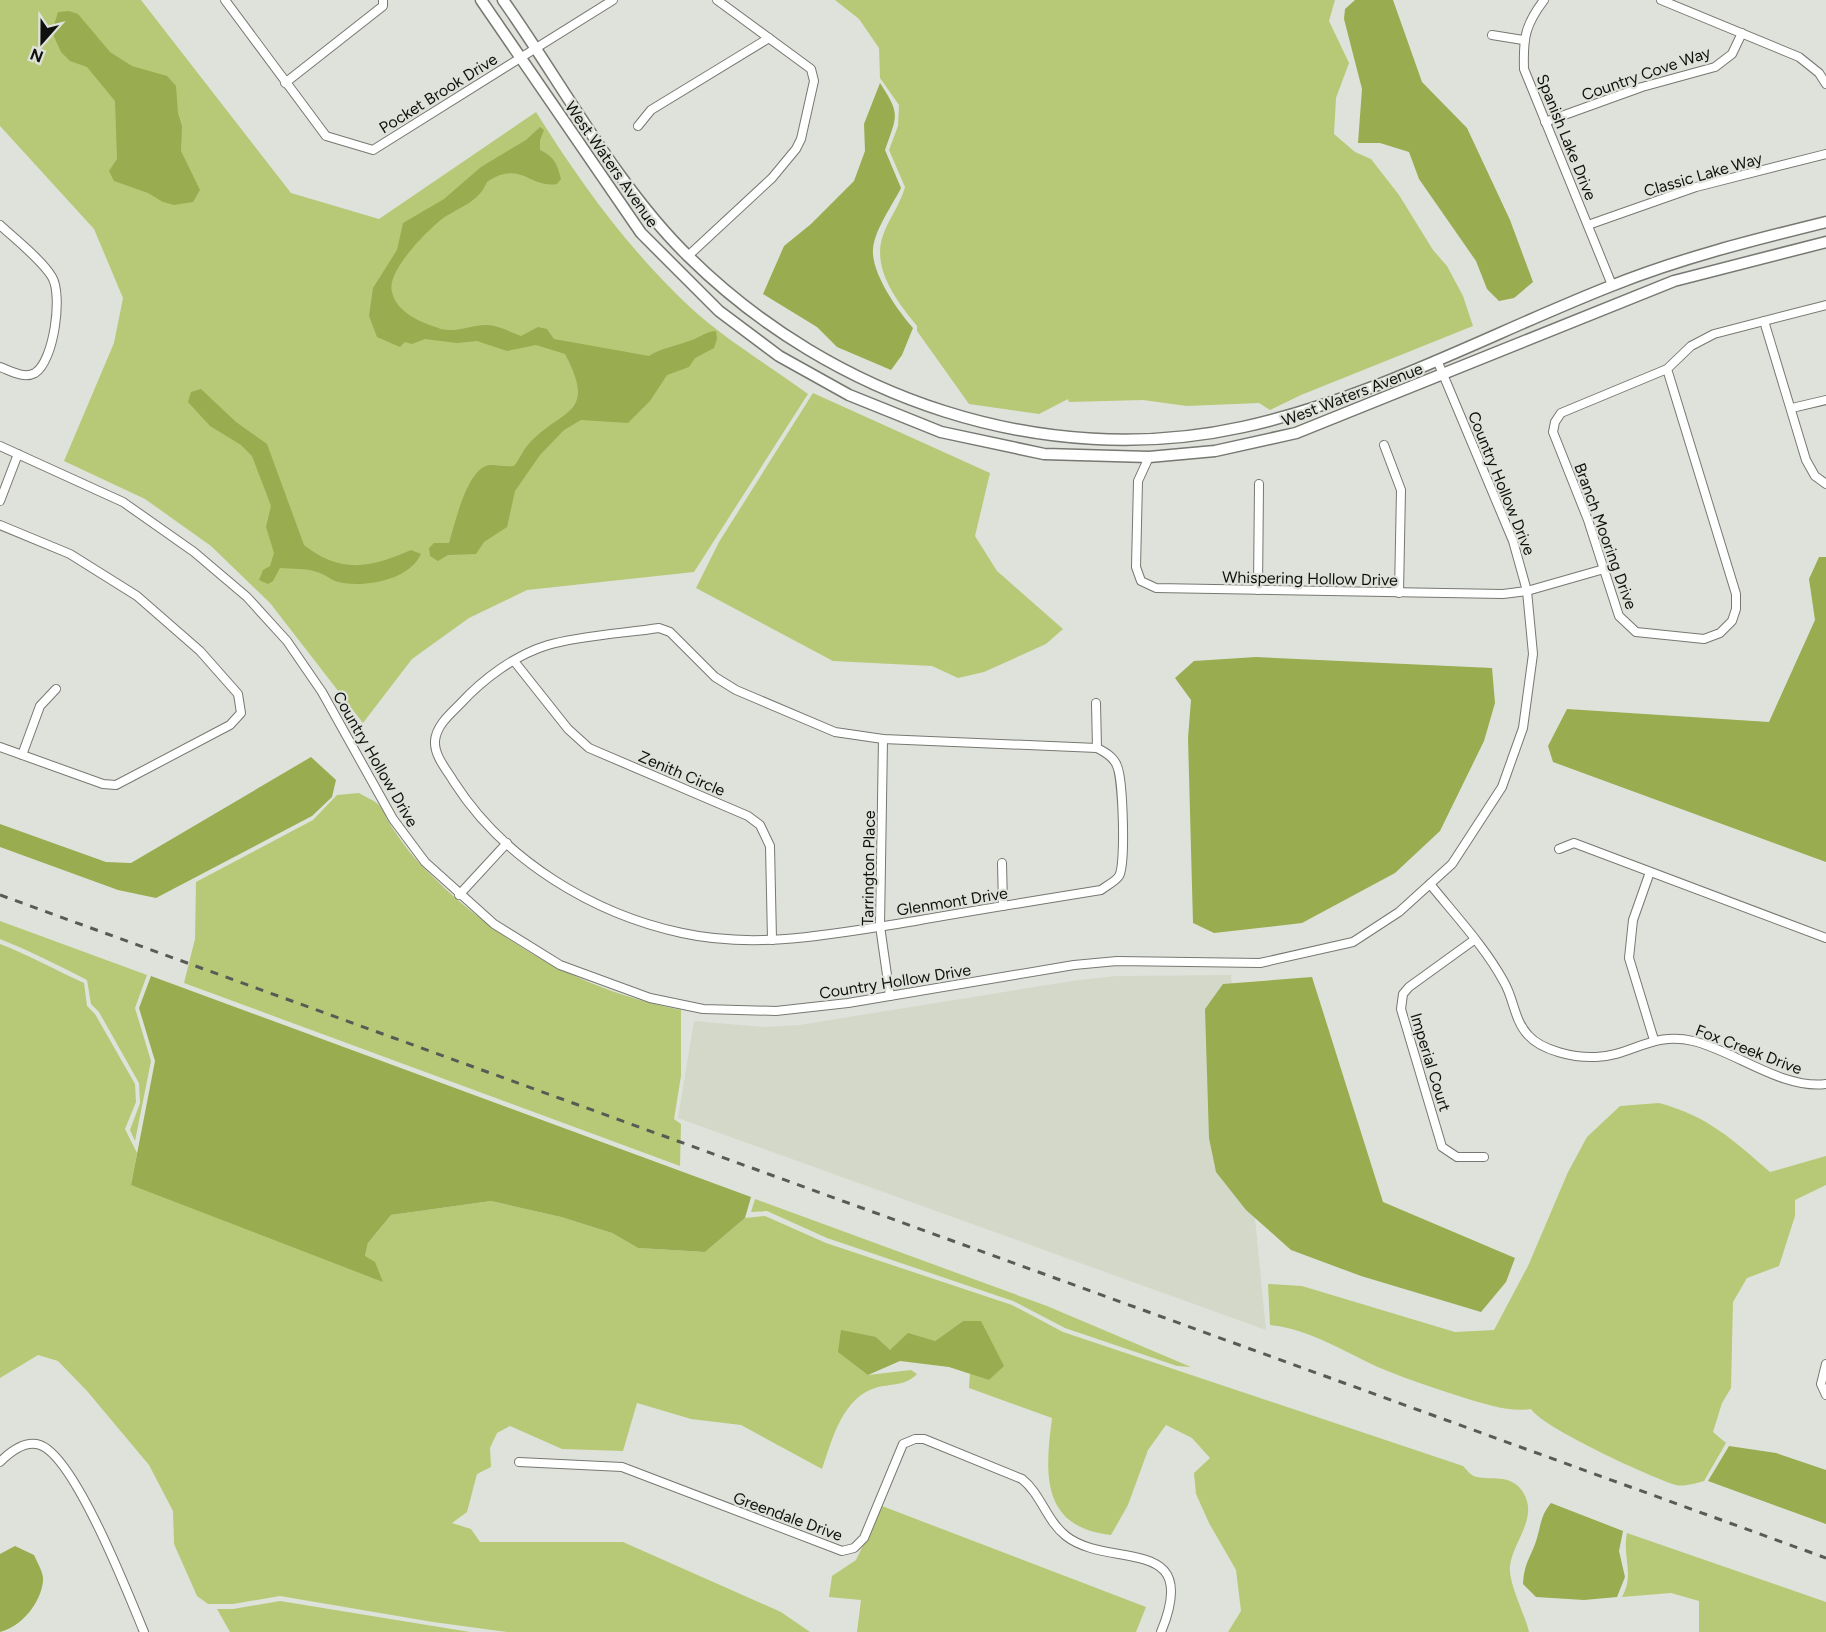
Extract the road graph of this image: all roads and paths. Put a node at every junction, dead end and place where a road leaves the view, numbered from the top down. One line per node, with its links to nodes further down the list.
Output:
1 (225, 0): 15 (street, Pocket Brook Drive)
2 (383, 0): 15 (street)
3 (482, 0): 14 (street, West Waters Avenue)
4 (503, 0): 13 (street, West Waters Avenue)
5 (613, 0): 13 (street, Pocket Brook Drive)
6 (717, 0): 11 (street)
7 (1544, 0): 12 (street, Spanish Lake Drive)
8 (1661, 0): 9 (street)
9 (1743, 33): 16 (street); 17 (street, Country Cove Way)
10 (1492, 35): 12 (street)
11 (770, 38): 18 (street); 24 (street)
12 (1523, 40): 17 (street, Spanish Lake Drive)
13 (536, 47): 14 (street, Pocket Brook Drive); 24 (street, West Waters Avenue)
14 (520, 57): 15 (street, Pocket Brook Drive); 37 (street, West Waters Avenue)
15 (285, 83)
16 (1826, 84)
17 (1545, 122): 22 (street, Spanish Lake Drive)
18 (638, 126)
19 (1826, 154): 22 (street, Classic Lake Way)
20 (1826, 222): 25 (street, West Waters Avenue)
21 (0, 225): 29 (street)
22 (1588, 225): 25 (street, Spanish Lake Drive)
23 (1826, 242): 31 (street, West Waters Avenue)
24 (687, 256): 28 (street, West Waters Avenue)
25 (1612, 285): 28 (street, West Waters Avenue)
26 (1826, 305): 27 (street, Branch Mooring Drive)
27 (1764, 321): 30 (street, Branch Mooring Drive); 33 (street)
28 (1437, 360): 31 (street, Country Hollow Drive)
29 (0, 367)
30 (1667, 369): 42 (street, Branch Mooring Drive); 42 (street, Branch Mooring Drive)
31 (1443, 375): 37 (street, West Waters Avenue); 44 (street, Country Hollow Drive)
32 (1826, 400): 33 (street)
33 (1792, 408): 39 (street)
34 (1384, 445): 45 (street)
35 (0, 446): 36 (street, Country Hollow Drive)
36 (18, 454): 40 (street); 58 (street, Country Hollow Drive)
37 (1149, 458): 43 (street, Whispering Hollow Drive)
38 (1258, 484): 43 (street)
39 (1826, 484)
40 (0, 501)
41 (0, 525): 52 (street)
42 (1604, 569): 44 (street, Whispering Hollow Drive)
43 (1258, 590): 45 (street, Whispering Hollow Drive)
44 (1527, 591): 45 (street, Whispering Hollow Drive); 57 (street, Country Hollow Drive)
45 (1400, 593)
46 (514, 661): 49 (street, Glenmont Drive); 53 (street, Glenmont Drive); 62 (street, Zenith Circle)
47 (56, 689): 52 (street)
48 (1096, 703): 51 (street)
49 (883, 739): 51 (street, Glenmont Drive); 60 (street, Tarrington Place)
50 (0, 747): 52 (street)
51 (1097, 748): 59 (street, Glenmont Drive)
52 (22, 755)
53 (507, 843): 58 (street); 62 (street, Glenmont Drive)
54 (1559, 849): 56 (street)
55 (1002, 863): 59 (street)
56 (1650, 872): 61 (street); 65 (street)
57 (1430, 884): 63 (street, Fox Creek Drive); 64 (street, Country Hollow Drive)
58 (459, 895): 64 (street, Country Hollow Drive)
59 (1003, 906): 60 (street, Glenmont Drive)
60 (880, 926): 62 (street, Glenmont Drive); 64 (street, Tarrington Place)
61 (1826, 938)
62 (772, 940)
63 (1474, 940): 65 (street, Fox Creek Drive); 67 (street, Imperial Court)
64 (890, 996)
65 (1654, 1040): 66 (street, Fox Creek Drive)
66 (1826, 1084)
67 (1484, 1157)
68 (1826, 1364): 69 (street)
69 (1826, 1395)
70 (0, 1462): 72 (street)
71 (519, 1462): 73 (street, Greendale Drive)
72 (144, 1632)
73 (1161, 1632)

